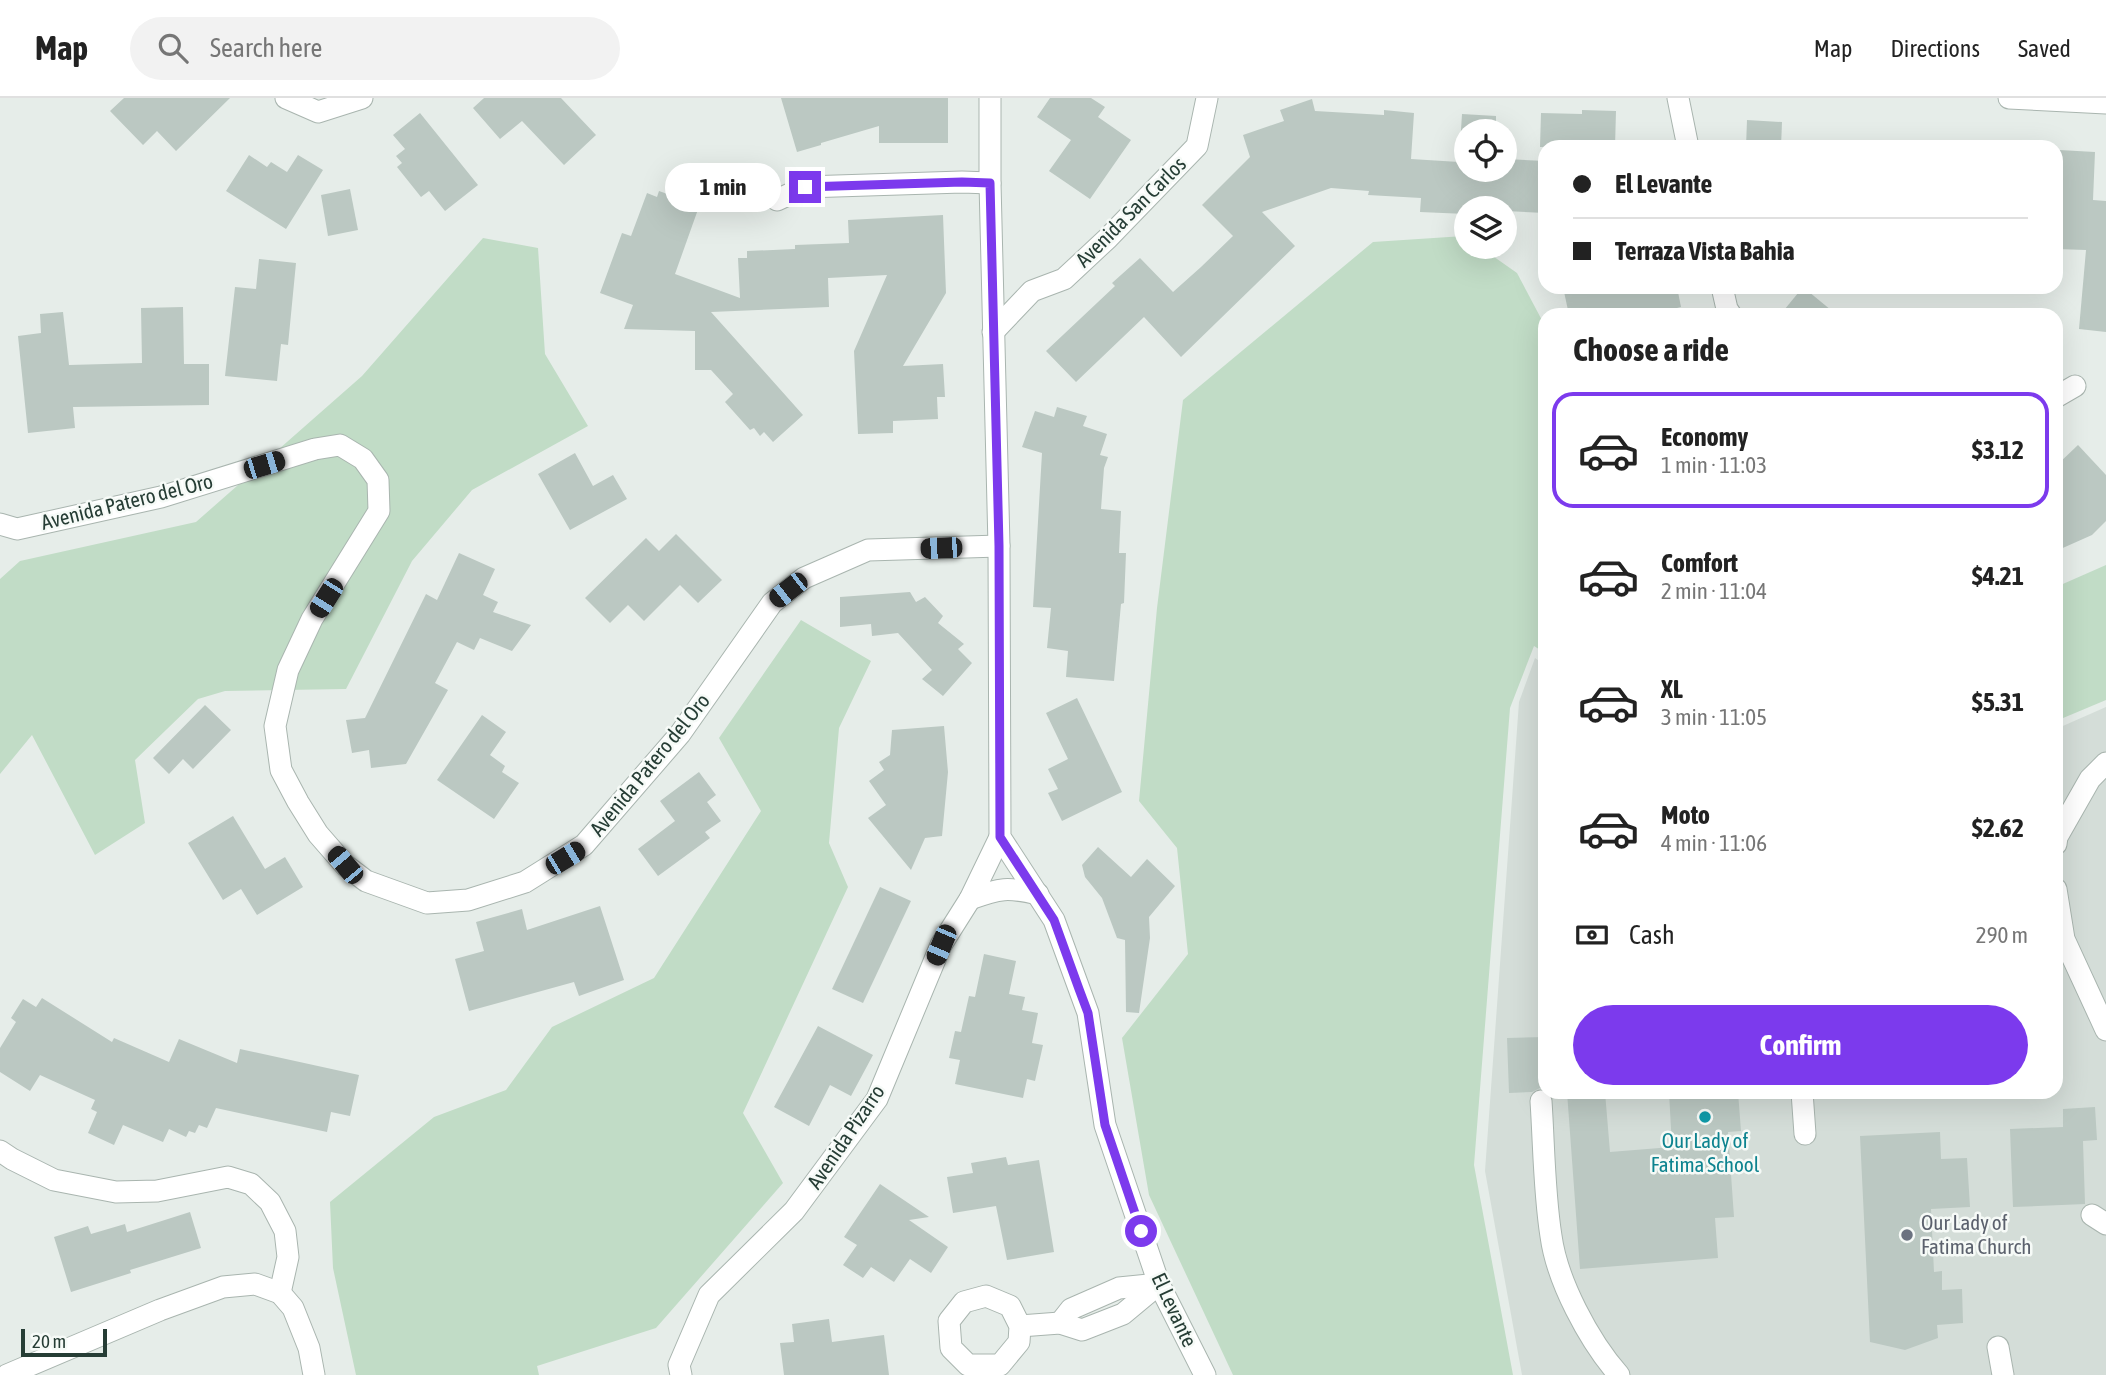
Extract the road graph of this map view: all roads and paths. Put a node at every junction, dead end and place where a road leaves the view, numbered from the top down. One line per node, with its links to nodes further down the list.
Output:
1 (286, 98): 2 (street)
2 (362, 98)
3 (990, 98): 9 (street)
4 (1207, 98): 11 (street, Avenida San Carlos)
5 (1678, 98): 8 (street)
6 (2009, 98): 7 (street)
7 (2106, 103)
8 (1687, 140)
9 (990, 183): 10 (street); 11 (street)
10 (776, 200)
11 (993, 332): 15 (street)
12 (2075, 386): 13 (street)
13 (2063, 393)
14 (0, 524): 15 (street, Avenida Patero del Oro)
15 (999, 546): 18 (street)
16 (2106, 763): 17 (street)
17 (2063, 826)
18 (1000, 837): 19 (street, El Levante); 20 (street, Avenida Pizarro)
19 (1038, 894): 20 (street); 27 (street, El Levante)
20 (970, 899): 33 (street, Avenida Pizarro)
21 (2063, 933): 22 (street)
22 (2106, 1030)
23 (1802, 1099): 25 (street)
24 (1541, 1101): 35 (street)
25 (1805, 1134)
26 (0, 1151): 28 (street)
27 (1159, 1284): 29 (street); 34 (street, El Levante)
28 (280, 1293): 31 (street); 32 (street)
29 (1020, 1326)
30 (1998, 1347): 36 (street)
31 (7, 1375)
32 (314, 1375)
33 (681, 1375)
34 (1205, 1375)
35 (1619, 1375)
36 (2003, 1375)

